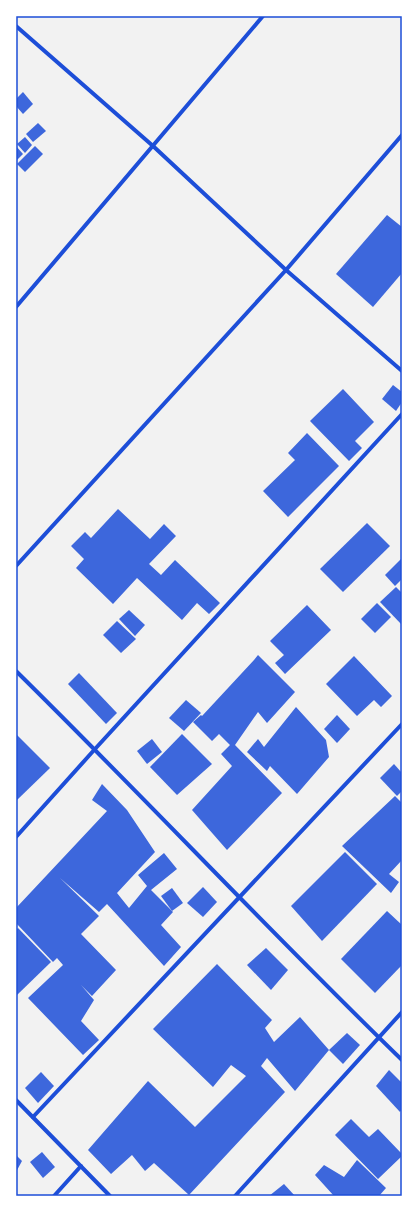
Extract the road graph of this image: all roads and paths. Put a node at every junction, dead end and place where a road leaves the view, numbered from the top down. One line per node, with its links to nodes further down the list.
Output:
1 (263, 16): 4 (street)
2 (16, 26): 4 (street)
3 (402, 134): 5 (street)
4 (153, 146): 5 (street); 6 (street)
5 (286, 270): 7 (street); 9 (street)
6 (16, 307)
7 (402, 371)
8 (402, 414): 12 (street)
9 (16, 566)
10 (16, 671): 12 (street)
11 (402, 724): 14 (street)
12 (95, 749): 13 (street); 14 (street)
13 (16, 837)
14 (240, 898): 16 (street); 19 (street)
15 (402, 1012): 16 (street)
16 (378, 1038): 17 (street); 23 (street)
17 (402, 1060)
18 (16, 1100): 19 (street)
19 (33, 1117): 20 (street)
20 (81, 1166): 21 (street); 22 (street)
21 (54, 1196)
22 (110, 1196)
23 (235, 1196)

